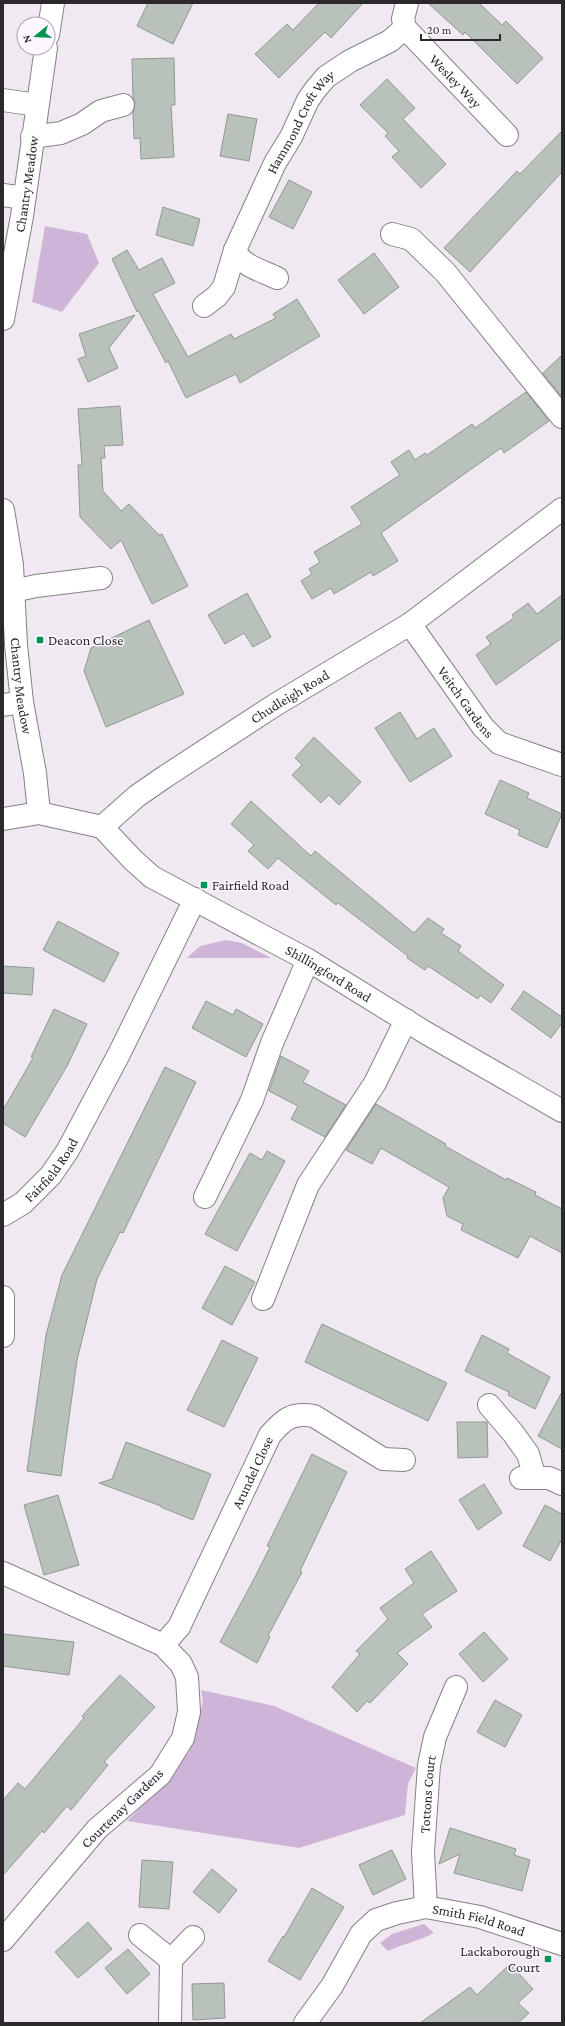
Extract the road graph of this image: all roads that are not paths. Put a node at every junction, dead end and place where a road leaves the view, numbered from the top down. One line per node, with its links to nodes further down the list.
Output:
1 (53, 3): 3 (street)
2 (407, 3): 4 (street)
3 (51, 16)
4 (405, 28): 9 (street, Wesley Way); 14 (street, Hammond Croft Way)
5 (45, 56): 7 (street, Chantry Meadow)
6 (3, 100): 7 (street)
7 (37, 105): 10 (street, Chantry Meadow)
8 (123, 105): 10 (street)
9 (507, 135)
10 (32, 137): 12 (street, Chantry Meadow)
11 (3, 194): 12 (street)
12 (24, 198): 17 (street, Chantry Meadow)
13 (392, 234): 18 (street)
14 (235, 250): 15 (street); 16 (street, Hammond Croft Way)
15 (277, 278)
16 (204, 306)
17 (3, 316)
18 (562, 417)
19 (562, 509): 24 (street, Chudleigh Road)
20 (3, 510): 21 (street, Chantry Meadow)
21 (7, 565): 23 (street, Chantry Meadow)
22 (101, 578): 23 (street)
23 (13, 592): 25 (street, Chantry Meadow)
24 (410, 624): 26 (street, Veitch Gardens); 29 (street, Chudleigh Road)
25 (13, 704): 27 (street, Chantry Meadow)
26 (562, 765)
27 (39, 814): 28 (street); 29 (street)
28 (3, 819)
29 (102, 827): 30 (street, Shillingford Road)
30 (195, 899): 31 (street, Shillingford Road); 35 (street, Fairfield Road)
31 (308, 960): 32 (street, Shillingford Road); 34 (street)
32 (406, 1020): 33 (street, Shillingford Road); 37 (street)
33 (562, 1111)
34 (205, 1197)
35 (3, 1215)
36 (3, 1297): 38 (street)
37 (263, 1300)
38 (3, 1336)
39 (489, 1405): 41 (street)
40 (404, 1460): 43 (street, Arundel Close)
41 (562, 1484)
42 (3, 1574): 43 (street, Courtenay Gardens)
43 (163, 1645): 48 (street, Courtenay Gardens)
44 (456, 1687): 45 (street, Tottons Court)
45 (426, 1907): 49 (street, Smith Field Road); 52 (street, Smith Field Road)
46 (140, 1935): 50 (street)
47 (193, 1937): 50 (street)
48 (3, 1940)
49 (562, 1944)
50 (170, 1960): 51 (street)
51 (170, 2023)
52 (305, 2023)

